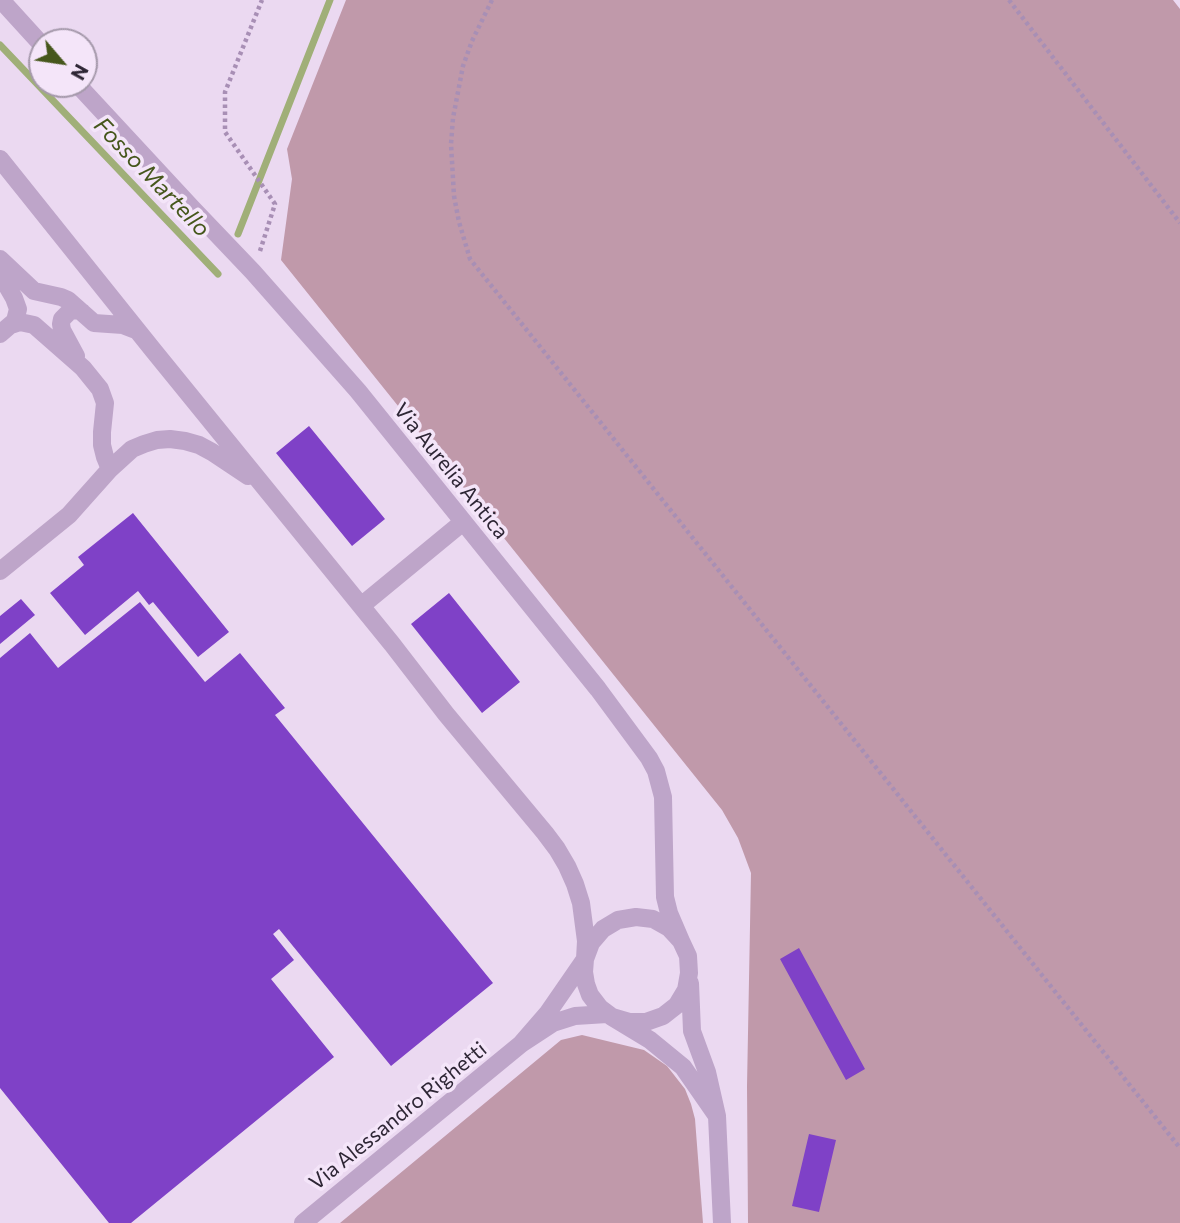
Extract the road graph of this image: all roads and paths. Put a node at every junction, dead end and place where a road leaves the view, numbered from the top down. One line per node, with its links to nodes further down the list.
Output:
1 (1, 0): 5 (street)
2 (262, 0): 10 (path)
3 (492, 0): 27 (path)
4 (1009, 0): 8 (path)
5 (28, 30)
6 (91, 98): 10 (street, Via Aurelia Antica)
7 (4, 167): 14 (street)
8 (1180, 223)
9 (0, 259): 12 (street)
10 (253, 272): 18 (street, Via Aurelia Antica)
11 (0, 274): 13 (street)
12 (82, 312): 14 (street); 15 (street)
13 (6, 329): 15 (street)
14 (136, 330): 17 (street)
15 (83, 368): 16 (street)
16 (110, 468): 17 (street); 19 (street)
17 (265, 488): 20 (street)
18 (463, 522): 20 (street); 21 (street, Via Aurelia Antica)
19 (0, 571)
20 (361, 606): 22 (street)
21 (681, 940): 22 (street); 23 (street, Via Aurelia Antica)
22 (585, 959): 24 (street); 25 (street)
23 (690, 973): 24 (street); 26 (street, Via Aurelia Antica)
24 (610, 1015): 25 (street); 26 (street)
25 (521, 1044): 28 (street, Via Alessandro Righetti)
26 (717, 1116): 29 (street, Via Aurelia Antica)
27 (1180, 1148)
28 (303, 1223)
29 (722, 1223)

